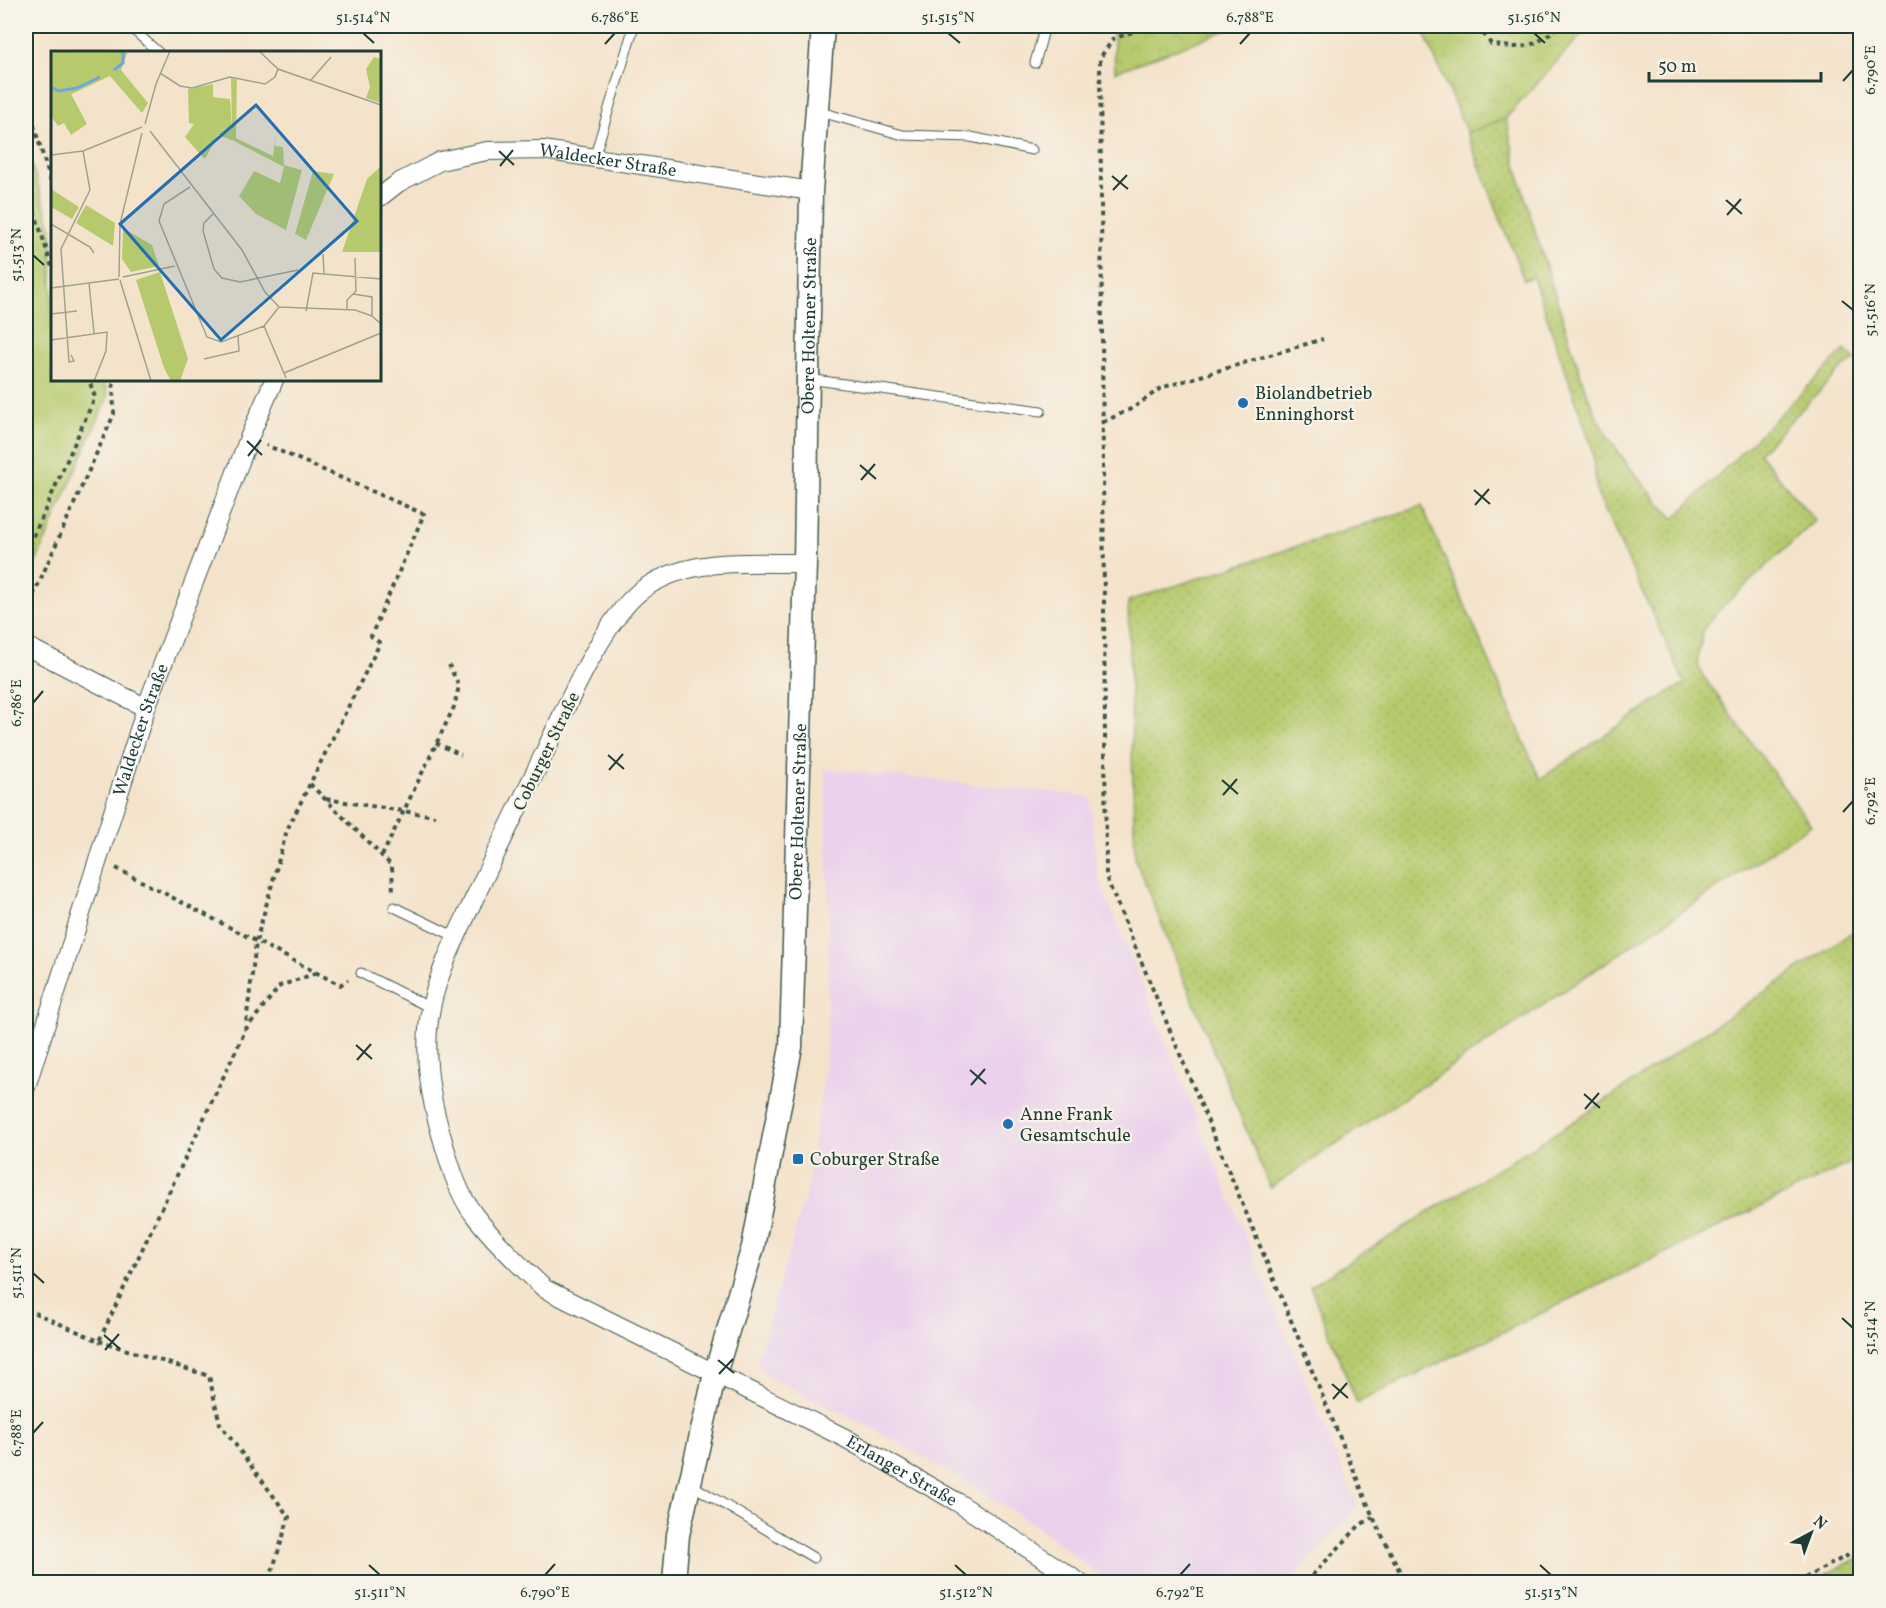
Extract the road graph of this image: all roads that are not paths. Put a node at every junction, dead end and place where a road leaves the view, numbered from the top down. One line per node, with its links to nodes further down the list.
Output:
1 (129, 26): 5 (lane)
2 (634, 26): 9 (lane)
3 (823, 26): 7 (street, Obere Holtener Straße)
4 (1046, 26): 6 (lane)
5 (157, 51)
6 (1035, 63)
7 (817, 111): 8 (lane); 10 (street, Obere Holtener Straße)
8 (1032, 150)
9 (594, 158): 10 (street, Waldecker Straße); 11 (street, Waldecker Straße)
10 (811, 191): 12 (street, Obere Holtener Straße)
11 (381, 196)
12 (808, 379): 14 (lane); 15 (street, Obere Holtener Straße)
13 (274, 381): 17 (street, Waldecker Straße)
14 (1041, 411)
15 (805, 563): 19 (street, Coburger Straße); 23 (street, Obere Holtener Straße)
16 (26, 646): 17 (street)
17 (146, 708): 22 (street, Waldecker Straße)
18 (394, 907): 19 (lane)
19 (456, 937): 21 (street, Coburger Straße)
20 (361, 973): 21 (lane)
21 (431, 1008): 23 (street, Coburger Straße)
22 (26, 1087)
23 (715, 1374): 24 (street, Obere Holtener Straße); 27 (street, Erlanger Straße)
24 (690, 1484): 25 (lane); 26 (street, Obere Holtener Straße)
25 (814, 1558)
26 (674, 1582)
27 (1079, 1582)

